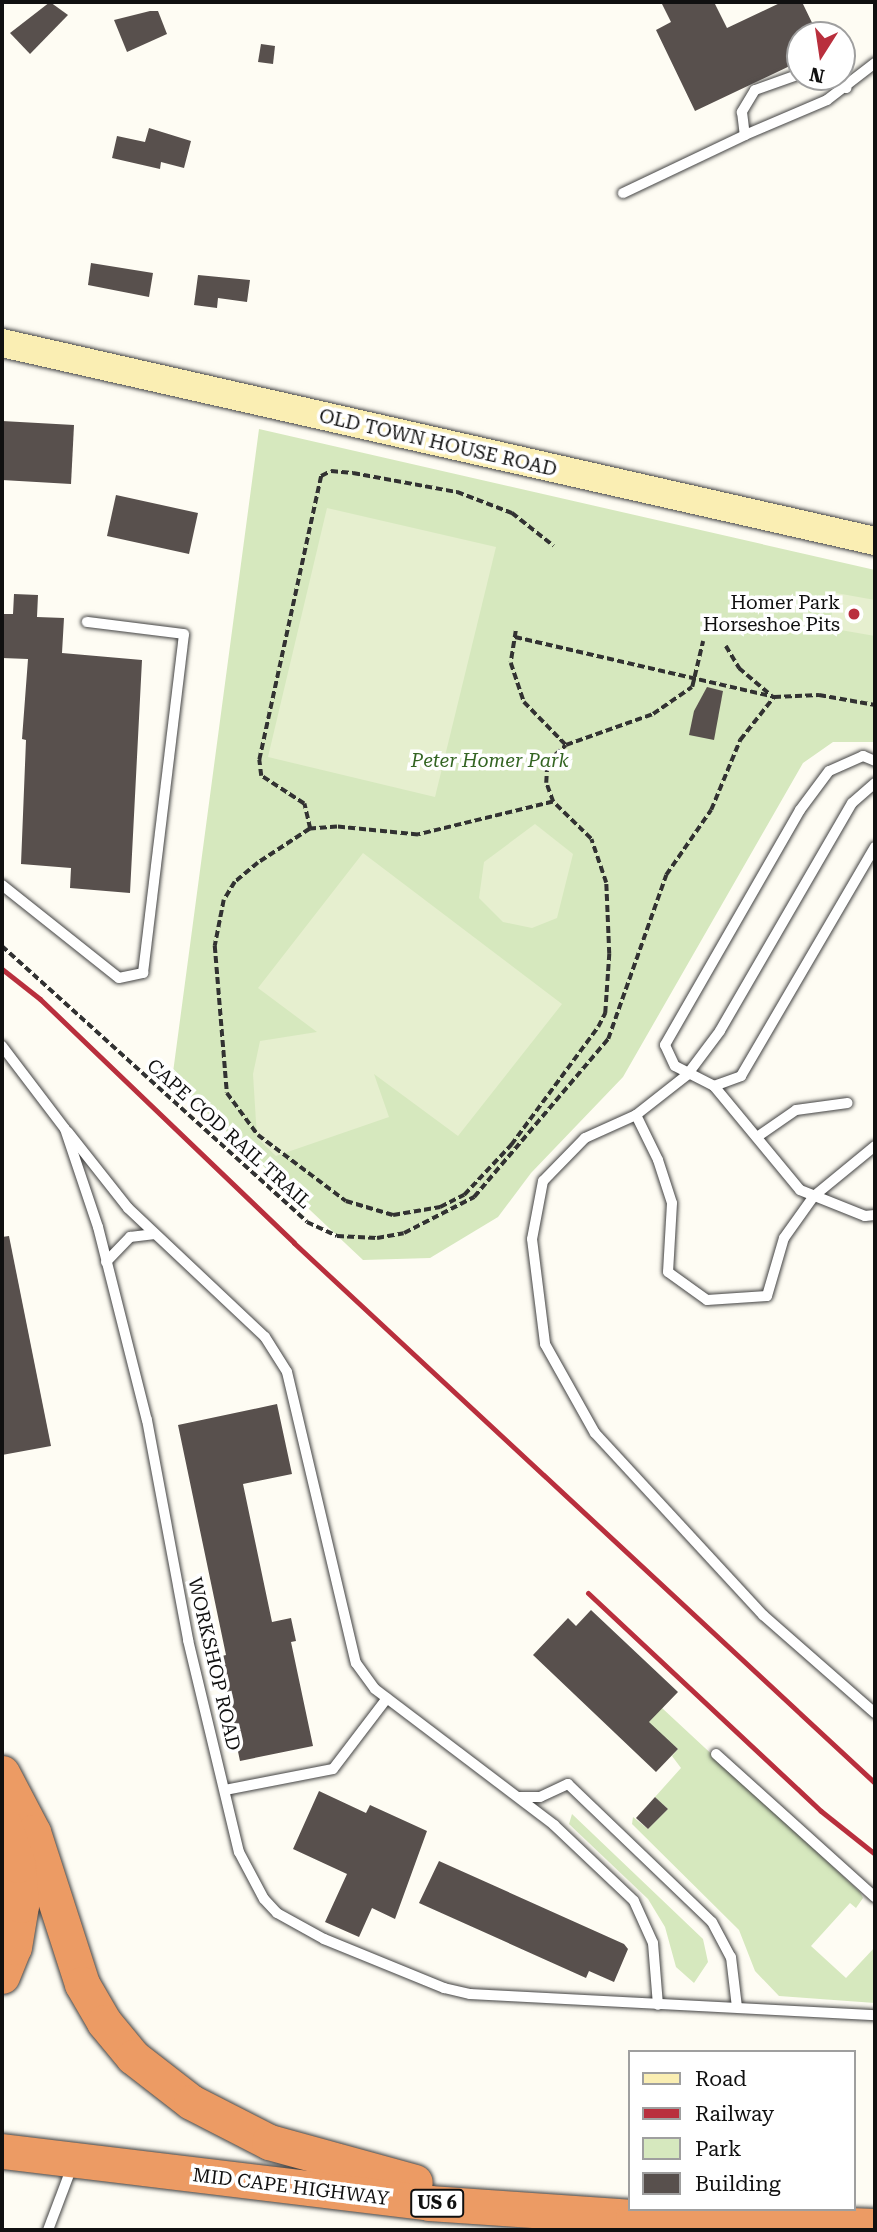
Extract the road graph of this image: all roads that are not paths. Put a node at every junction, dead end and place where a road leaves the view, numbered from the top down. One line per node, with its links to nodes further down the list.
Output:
1 (875, 63): 3 (lane)
2 (786, 79): 5 (lane)
3 (856, 80)
4 (840, 91): 5 (lane)
5 (745, 135): 6 (lane)
6 (623, 193)
7 (2, 344): 8 (main road, OLD TOWN HOUSE ROAD)
8 (875, 541)
9 (87, 622): 13 (lane)
10 (875, 761): 15 (lane)
11 (875, 783): 15 (lane)
12 (875, 847): 16 (lane)
13 (2, 885)
14 (2, 1046): 19 (lane, WORKSHOP ROAD)
15 (687, 1074): 16 (lane); 18 (lane)
16 (714, 1086): 20 (lane)
17 (848, 1103): 20 (lane)
18 (636, 1115): 22 (lane); 27 (lane)
19 (65, 1129): 24 (lane); 25 (lane, WORKSHOP ROAD)
20 (757, 1137): 22 (lane)
21 (875, 1146): 22 (lane)
22 (814, 1196): 23 (lane)
23 (875, 1214)
24 (155, 1234): 25 (lane); 26 (lane)
25 (106, 1262): 30 (lane, WORKSHOP ROAD)
26 (387, 1699): 30 (lane); 31 (lane)
27 (875, 1713)
28 (716, 1754): 33 (lane)
29 (2, 1773): 40 (highway)
30 (225, 1790): 35 (lane, WORKSHOP ROAD)
31 (518, 1797): 35 (lane); 36 (lane)
32 (2, 1819): 34 (highway)
33 (875, 1898)
34 (2, 1976)
35 (658, 2005): 36 (lane, WORKSHOP ROAD)
36 (737, 2007): 37 (lane, WORKSHOP ROAD)
37 (875, 2015)
38 (2, 2151): 39 (highway, MID CAPE HIGHWAY / US 6)
39 (74, 2161): 40 (highway, MID CAPE HIGHWAY / US 6); 42 (lane)
40 (530, 2210): 41 (highway, MID CAPE HIGHWAY / US 6)
41 (875, 2226)
42 (48, 2230)

